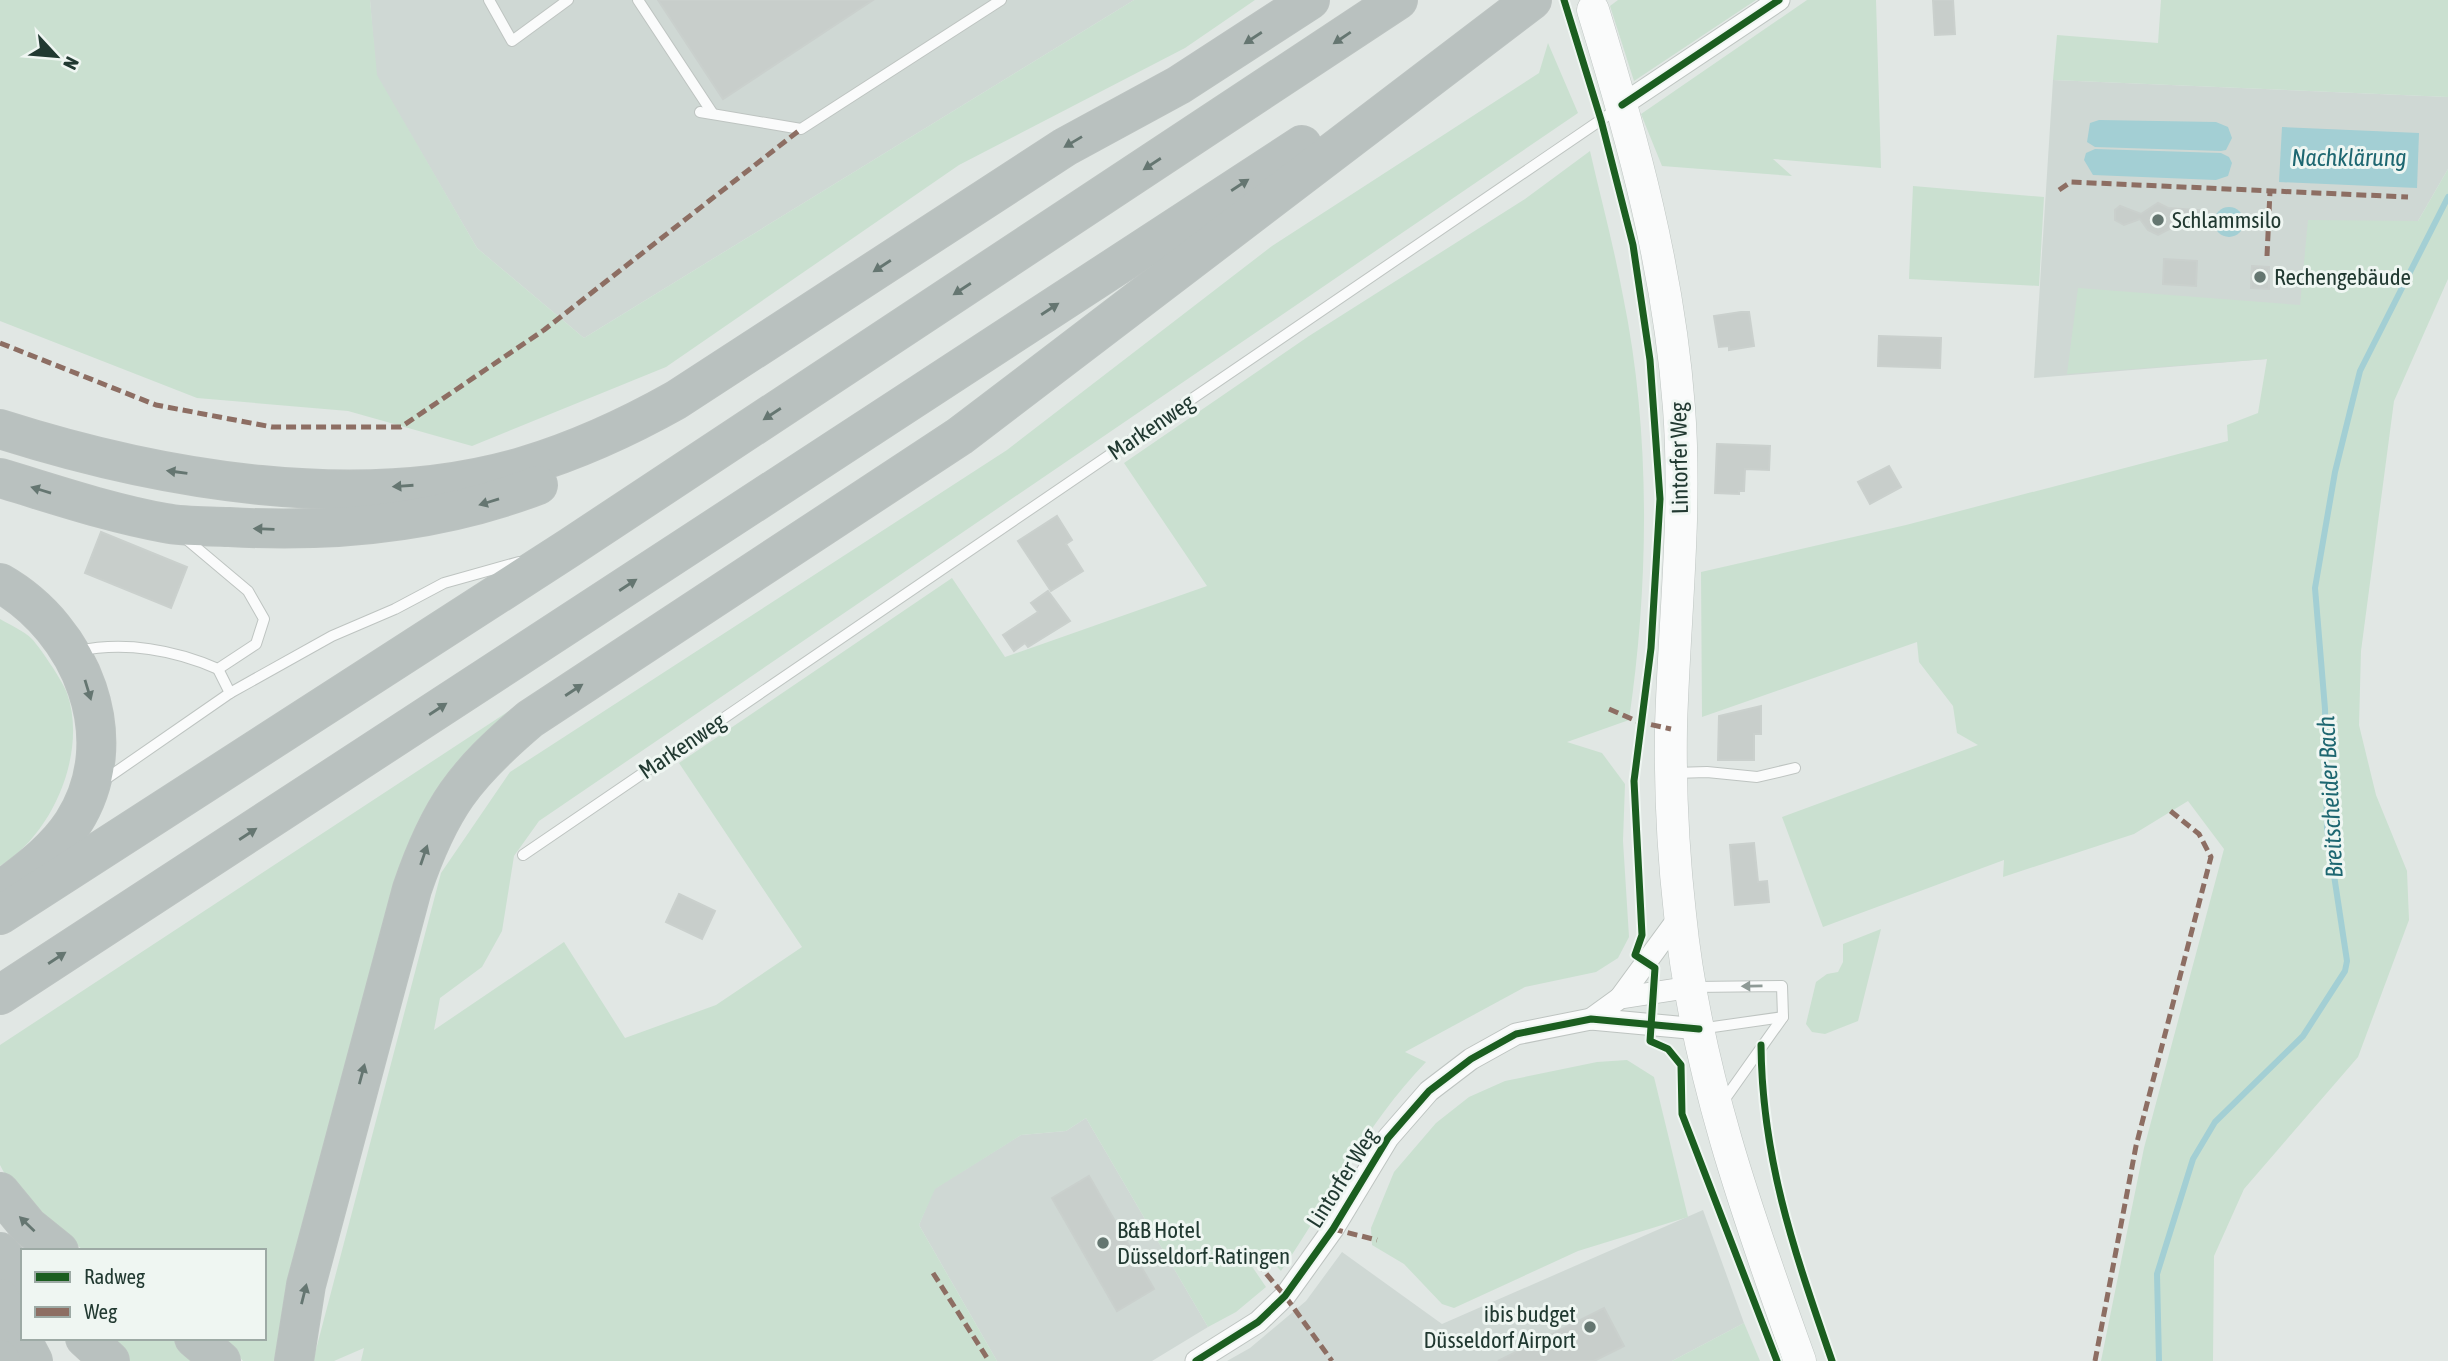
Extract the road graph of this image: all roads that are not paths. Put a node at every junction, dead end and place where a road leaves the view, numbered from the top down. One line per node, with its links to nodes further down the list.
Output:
1 (489, 0): 2 (lane)
2 (568, 0)
3 (638, 0): 13 (lane)
4 (1001, 0): 13 (lane)
5 (1310, 0): 14 (highway, one-way to 14)
6 (1398, 0): 18 (highway, one-way to 18)
7 (1525, 0): 31 (highway, one-way to 7)
8 (1532, 0): 49 (highway, one-way to 8)
9 (1779, 0): 11 (street, Markenweg)
10 (1593, 9): 11 (main road, Lintorfer Weg)
11 (1622, 105): 24 (main road, Lintorfer Weg); 26 (lane, Markenweg)
12 (701, 112): 13 (lane)
13 (713, 114)
14 (676, 400): 15 (highway, one-way to 15); 17 (highway, one-way to 17)
15 (0, 429)
16 (0, 478): 17 (highway, one-way to 16)
17 (166, 523): 21 (lane)
18 (569, 548): 22 (lane); 28 (highway)
19 (0, 583): 20 (highway)
20 (72, 653): 21 (lane); 25 (highway, one-way to 25)
21 (218, 669): 22 (lane)
22 (230, 693): 25 (lane)
23 (1795, 768): 24 (lane)
24 (1672, 773): 29 (main road, Lintorfer Weg)
25 (88, 791): 27 (highway)
26 (523, 855)
27 (0, 891)
28 (0, 915)
29 (1680, 916): 30 (main road, Lintorfer Weg); 32 (street, Lintorfer Weg)
30 (1690, 987): 32 (street, Lintorfer Weg); 33 (lane, one-way to 30); 35 (main road, Lintorfer Weg)
31 (0, 995)
32 (1620, 998): 34 (street, Lintorfer Weg)
33 (1783, 1017): 35 (lane); 36 (lane)
34 (1591, 1019): 35 (street, Lintorfer Weg); 50 (street, Lintorfer Weg)
35 (1699, 1028): 36 (main road, Lintorfer Weg)
36 (1719, 1109): 51 (main road, Lintorfer Weg)
37 (0, 1192): 38 (highway, one-way to 37)
38 (57, 1249)
39 (0, 1252): 40 (highway)
40 (21, 1276)
41 (0, 1298): 42 (highway)
42 (21, 1338)
43 (22, 1340): 46 (highway)
44 (87, 1340): 47 (highway)
45 (196, 1340): 48 (highway)
46 (33, 1361)
47 (110, 1361)
48 (221, 1361)
49 (294, 1361)
50 (1196, 1361)
51 (1800, 1361)

